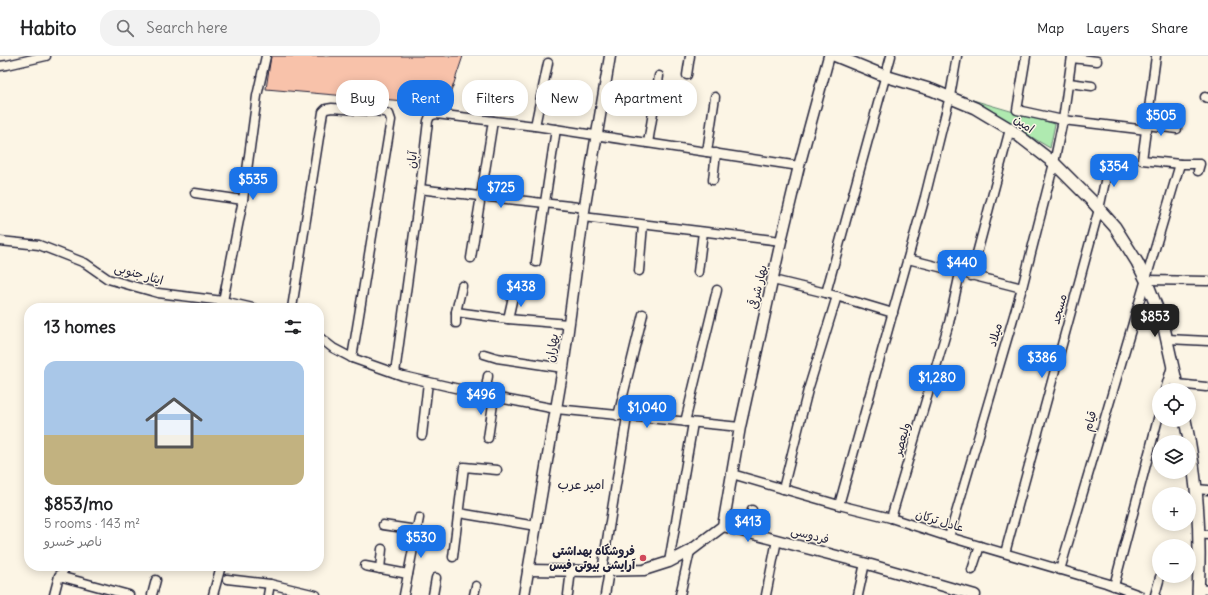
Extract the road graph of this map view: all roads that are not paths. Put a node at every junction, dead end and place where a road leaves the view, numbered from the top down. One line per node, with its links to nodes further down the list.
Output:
1 (46, 56): 14 (street)
2 (266, 56): 42 (street)
3 (610, 56): 29 (street, بهاران)
4 (690, 56): 15 (street)
5 (829, 56): 36 (street, بهار شرقی)
6 (836, 56): 17 (main road, امین)
7 (891, 56): 17 (street)
8 (957, 56): 20 (street)
9 (1026, 56): 22 (street)
10 (1156, 56): 25 (street)
11 (1072, 57): 12 (street); 18 (street, میلاد)
12 (1097, 61)
13 (548, 63): 24 (street)
14 (0, 66)
15 (687, 75)
16 (659, 76): 30 (street)
17 (885, 76): 20 (main road, امین); 64 (street)
18 (1068, 83): 19 (street); 22 (street, میلاد)
19 (1092, 86)
20 (950, 96): 27 (main road, امین); 51 (street)
21 (715, 97): 31 (street)
22 (1063, 120): 25 (street); 33 (street, میلاد)
23 (493, 121): 24 (street, آبان); 39 (street, آبان); 41 (street)
24 (535, 126): 26 (street, آبان)
25 (1147, 128): 28 (street); 35 (street)
26 (556, 129): 29 (street, آبان); 43 (street)
27 (1010, 129): 33 (main road, امین); 56 (street)
28 (1176, 129)
29 (596, 136): 30 (street, آبان); 45 (street, بهاران)
30 (648, 143): 31 (street, آبان)
31 (707, 152): 32 (street, آبان)
32 (716, 153): 36 (street, آبان); 38 (street)
33 (1054, 162): 44 (main road, امین); 61 (street, میلاد)
34 (1109, 163): 44 (street, مسجد)
35 (1180, 164): 37 (street); 58 (street, قیام)
36 (799, 166): 49 (street, بهار شرقی)
37 (1198, 171)
38 (713, 180)
39 (420, 189): 41 (street); 82 (street, آبان)
40 (195, 193): 42 (street)
41 (482, 197): 43 (street); 50 (street)
42 (243, 200): 66 (street)
43 (545, 202): 45 (street); 52 (street)
44 (1099, 209): 58 (main road, امین); 122 (street, مسجد)
45 (584, 213): 46 (street); 74 (street, بهاران)
46 (643, 226): 47 (street); 53 (street)
47 (703, 232): 49 (street); 54 (street)
48 (0, 241): 66 (street, ایثار جنوبی)
49 (781, 241): 57 (street, بهار شرقی)
50 (471, 258)
51 (908, 259): 55 (street); 70 (street)
52 (536, 262)
53 (639, 270)
54 (698, 272)
55 (960, 273): 56 (street); 110 (street, ولیعصر)
56 (971, 276): 61 (street)
57 (773, 280): 64 (street); 95 (street, بهار شرقی)
58 (1146, 280): 59 (street); 75 (main road, امین); 131 (street, قیام)
59 (1208, 281)
60 (462, 286): 69 (street)
61 (1022, 288): 117 (street, میلاد)
62 (717, 290): 94 (street)
63 (514, 292): 72 (street)
64 (826, 293): 65 (street)
65 (837, 296): 70 (street); 103 (street)
66 (223, 300): 67 (street, ایثار جنوبی)
67 (234, 303)
68 (293, 303): 79 (street)
69 (456, 312): 72 (street); 73 (street)
70 (893, 313): 106 (street)
71 (643, 314): 92 (street)
72 (508, 319): 74 (street)
73 (456, 323)
74 (568, 324): 81 (street, بهاران)
75 (1167, 339): 77 (street); 80 (main road, امین)
76 (324, 341): 79 (street)
77 (1208, 341)
78 (484, 354): 81 (street)
79 (352, 358): 82 (street)
80 (1173, 363): 85 (street); 86 (main road, امین)
81 (562, 368): 91 (street, بهاران)
82 (395, 373): 84 (street)
83 (488, 376): 89 (street)
84 (428, 382): 89 (street); 98 (street)
85 (1168, 383)
86 (1177, 383)
87 (1196, 386): 88 (street)
88 (1206, 386)
89 (485, 394): 90 (street)
90 (494, 396): 91 (street); 99 (street)
91 (556, 409): 92 (street); 112 (street, بهاران)
92 (618, 416): 93 (street)
93 (627, 417): 94 (street); 134 (street)
94 (689, 422): 95 (street); 124 (street)
95 (740, 427): 101 (street, بهار شرقی)
96 (1156, 427): 143 (street)
97 (1187, 427): 102 (main road)
98 (422, 436)
99 (488, 438)
100 (497, 470): 108 (street)
101 (732, 474): 103 (street, عادل ترکان); 113 (street, بهار شرقی)
102 (1196, 487)
103 (783, 489): 106 (street, عادل ترکان)
104 (1196, 489): 105 (street); 116 (main road)
105 (1208, 490)
106 (839, 505): 110 (street, عادل ترکان)
107 (752, 510): 115 (street)
108 (459, 513): 112 (street); 123 (street)
109 (419, 518): 114 (street)
110 (891, 518): 117 (street, عادل ترکان)
111 (383, 525): 114 (street)
112 (536, 526): 128 (street, بهاران)
113 (722, 526): 115 (street, فردوسی); 121 (street)
114 (417, 530): 135 (street)
115 (746, 531): 118 (street, فردوسی)
116 (1203, 535): 145 (main road)
117 (949, 537): 119 (street, عادل ترکان)
118 (777, 540): 125 (street, فردوسی); 159 (street)
119 (980, 546): 122 (street, عادل ترکان); 130 (street)
120 (382, 549): 127 (street)
121 (690, 551): 124 (street); 158 (street)
122 (1005, 553): 131 (street, عادل ترکان)
123 (453, 557)
124 (670, 562): 134 (street)
125 (865, 563): 144 (street, فردوسی); 160 (street)
126 (365, 566): 127 (street)
127 (380, 569): 135 (street)
128 (528, 570): 129 (street); 155 (street, بهاران)
129 (571, 570): 134 (street); 156 (street)
130 (972, 570)
131 (1060, 570): 143 (street, عادل ترکان)
132 (63, 571): 136 (street)
133 (220, 571): 149 (street)
134 (606, 571): 157 (street)
135 (408, 574): 152 (street)
136 (59, 576): 146 (street); 147 (street)
137 (436, 578): 153 (street)
138 (227, 579): 141 (street)
139 (156, 580): 148 (street)
140 (1158, 583): 163 (street)
141 (270, 584): 150 (street); 151 (street)
142 (476, 586): 154 (street)
143 (1114, 586): 162 (street, عادل ترکان)
144 (946, 591): 161 (street, فردوسی)
145 (1201, 592)
146 (54, 595)
147 (129, 595)
148 (152, 595)
149 (213, 595)
150 (268, 595)
151 (316, 595)
152 (404, 595)
153 (433, 595)
154 (474, 595)
155 (524, 595)
156 (568, 595)
157 (605, 595)
158 (680, 595)
159 (766, 595)
160 (858, 595)
161 (975, 595)
162 (1139, 595)
163 (1155, 595)

